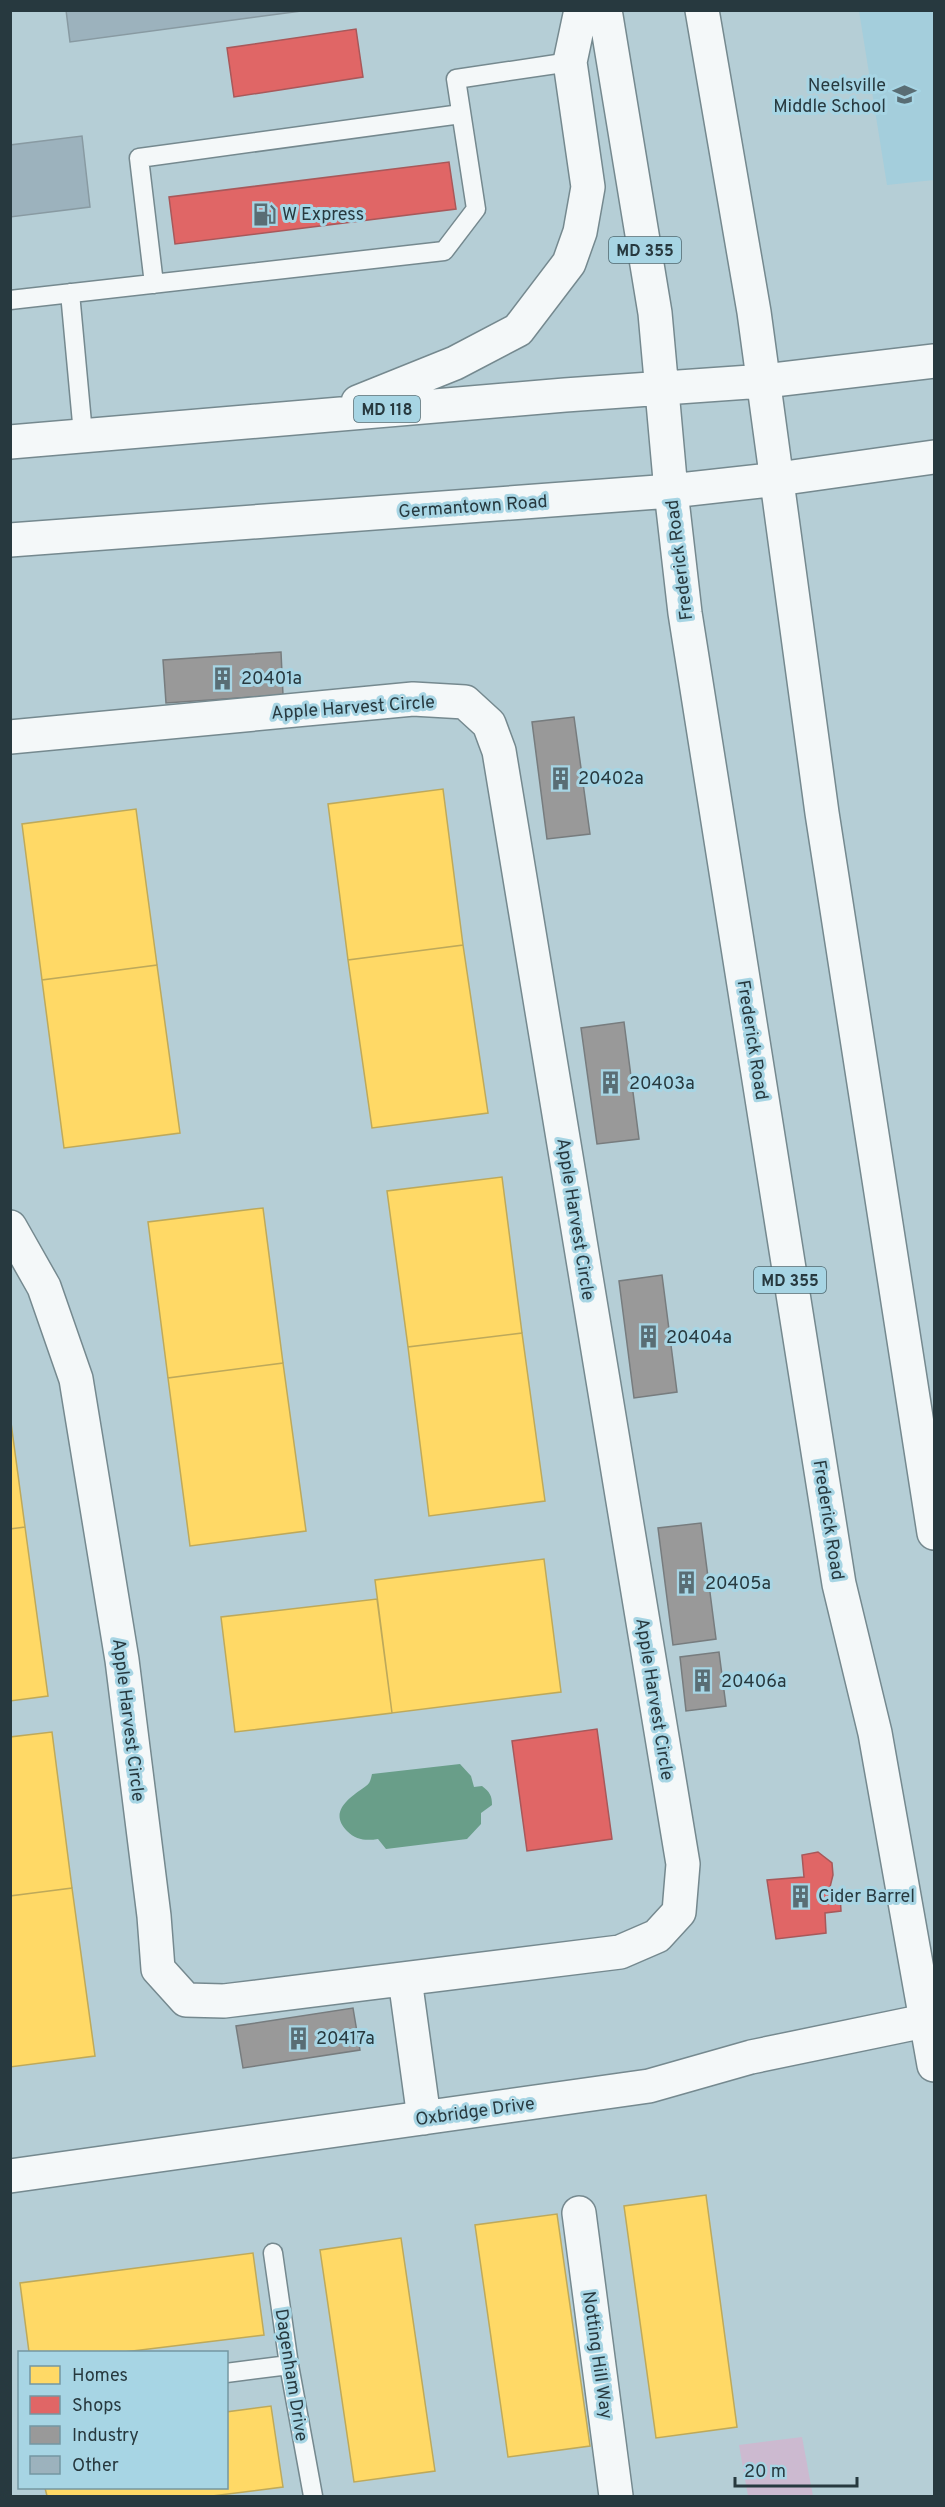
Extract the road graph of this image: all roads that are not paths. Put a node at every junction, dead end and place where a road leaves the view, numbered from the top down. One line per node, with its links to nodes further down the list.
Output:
1 (581, 10): 4 (main road)
2 (605, 10): 11 (main road, Frederick Road / MD 355)
3 (702, 10): 10 (main road)
4 (570, 62): 5 (lane); 12 (main road)
5 (461, 114): 6 (lane); 6 (lane)
6 (154, 284): 7 (lane)
7 (70, 293): 8 (lane); 13 (lane)
8 (10, 300)
9 (934, 361): 10 (main road)
10 (765, 381): 11 (main road, MD 118); 16 (main road)
11 (662, 387): 12 (main road, MD 118); 17 (main road, Frederick Road / MD 355)
12 (328, 414): 13 (main road, MD 118)
13 (83, 434): 14 (main road, MD 118)
14 (10, 442)
15 (934, 458): 16 (main road, Germantown Road)
16 (778, 479): 17 (main road, Germantown Road); 21 (main road)
17 (671, 491): 18 (main road, Germantown Road); 23 (main road, Frederick Road / MD 355)
18 (10, 540)
19 (10, 737): 22 (main road, Apple Harvest Circle)
20 (10, 1227): 22 (main road, Apple Harvest Circle)
21 (934, 1533)
22 (405, 1979): 25 (main road)
23 (931, 2020): 24 (main road, Frederick Road / MD 355); 25 (main road, Oxbridge Drive)
24 (934, 2065)
25 (424, 2118): 26 (main road, Oxbridge Drive)
26 (10, 2176)
27 (579, 2213): 32 (main road, Notting Hill Way)
28 (273, 2253): 29 (lane, Dagenham Drive)
29 (289, 2365): 30 (lane); 31 (lane, Dagenham Drive)
30 (228, 2373)
31 (313, 2496)
32 (616, 2496)

